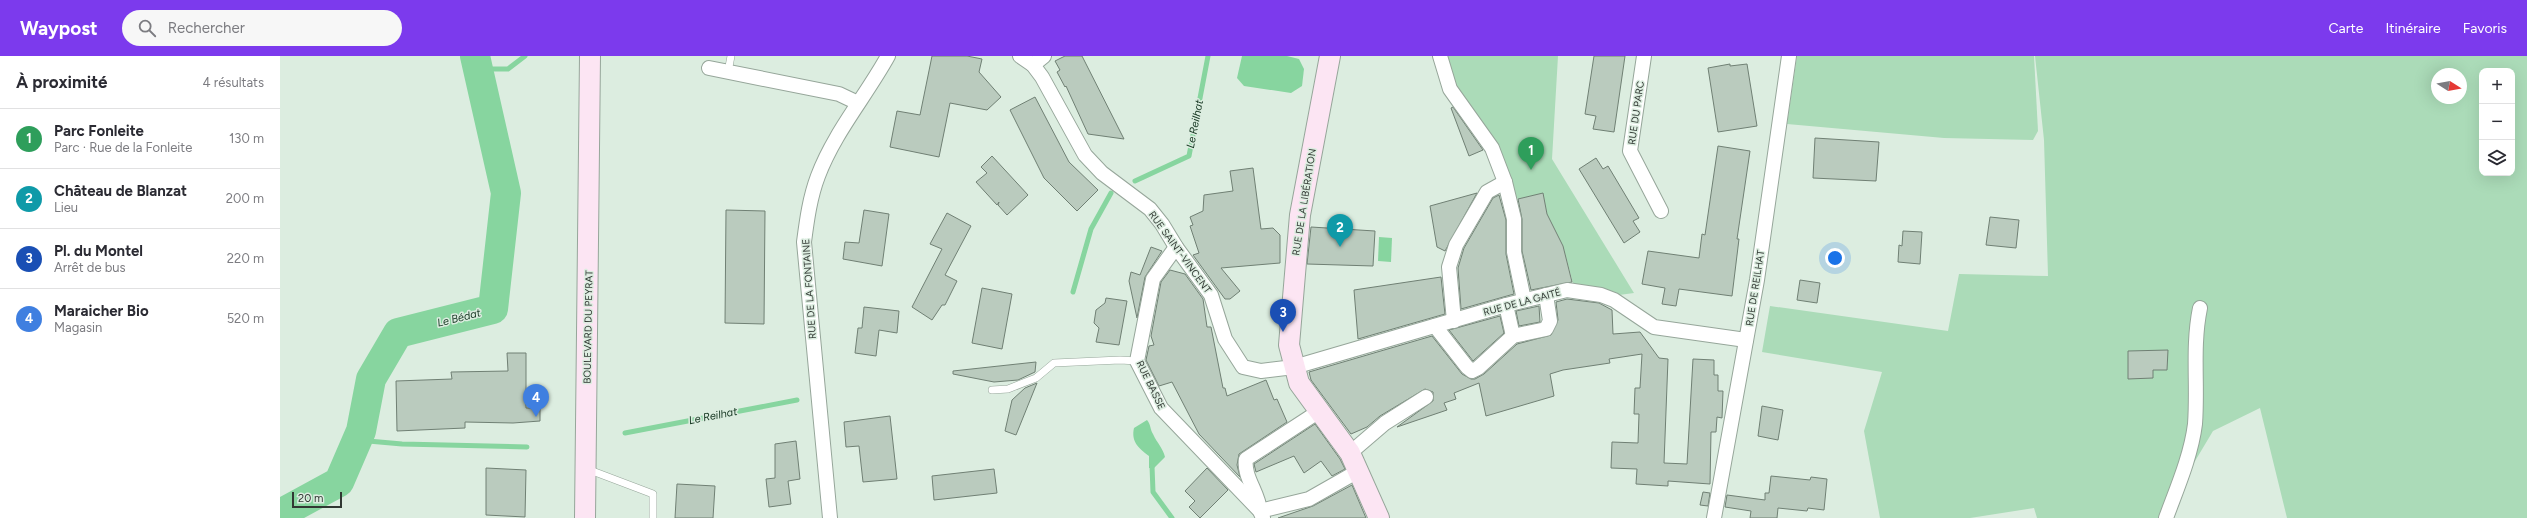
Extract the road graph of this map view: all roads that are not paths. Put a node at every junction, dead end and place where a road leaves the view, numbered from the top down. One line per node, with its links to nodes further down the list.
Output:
1 (590, 56): 15 (main road, BOULEVARD DU PEYRAT)
2 (600, 56): 15 (main road, BOULEVARD DU PEYRAT)
3 (730, 56): 13 (lane)
4 (888, 56): 14 (street, RUE DE LA FONTAINE)
5 (1020, 56): 11 (street, RUE SAINT-VINCENT)
6 (1044, 56): 11 (street)
7 (1330, 56): 28 (main road, RUE DE LA LIBÉRATION)
8 (1440, 56): 16 (street)
9 (1644, 56): 17 (street, RUE DU PARC)
10 (1789, 56): 26 (street, RUE DE REILHAT)
11 (1033, 65): 18 (street, RUE SAINT-VINCENT)
12 (709, 68): 13 (street)
13 (728, 72): 14 (street)
14 (858, 103): 38 (street, RUE DE LA FONTAINE)
15 (590, 136): 33 (main road, BOULEVARD DU PEYRAT)
16 (1505, 182): 20 (street); 23 (street)
17 (1661, 211)
18 (1176, 247): 27 (street, RUE BASSE); 28 (street, RUE SAINT-VINCENT)
19 (1546, 295): 20 (street, RUE DE LA GAITÉ); 25 (street); 26 (street, RUE DE LA GAITÉ)
20 (1524, 300): 21 (street, RUE DE LA GAITÉ)
21 (1506, 305): 23 (street, RUE DE LA GAITÉ); 25 (street)
22 (2200, 308): 41 (street)
23 (1454, 320): 24 (street, RUE DE LA GAITÉ)
24 (1435, 326): 25 (street); 28 (street, RUE DE LA GAITÉ)
25 (1513, 336)
26 (1746, 340): 40 (street, RUE DE REILHAT)
27 (1137, 361): 29 (lane); 35 (street, RUE BASSE)
28 (1294, 367): 31 (main road, RUE DE LA LIBÉRATION)
29 (992, 390)
30 (1426, 397): 32 (street)
31 (1318, 412): 32 (main road, RUE DE LA LIBÉRATION); 35 (street)
32 (1350, 453): 34 (main road, RUE DE LA LIBÉRATION)
33 (586, 469): 36 (main road, BOULEVARD DU PEYRAT); 37 (lane)
34 (1360, 470): 35 (street); 39 (main road, RUE DE LA LIBÉRATION)
35 (1261, 515)
36 (585, 518)
37 (653, 518)
38 (830, 518)
39 (1380, 518)
40 (1714, 518)
41 (2166, 518)

